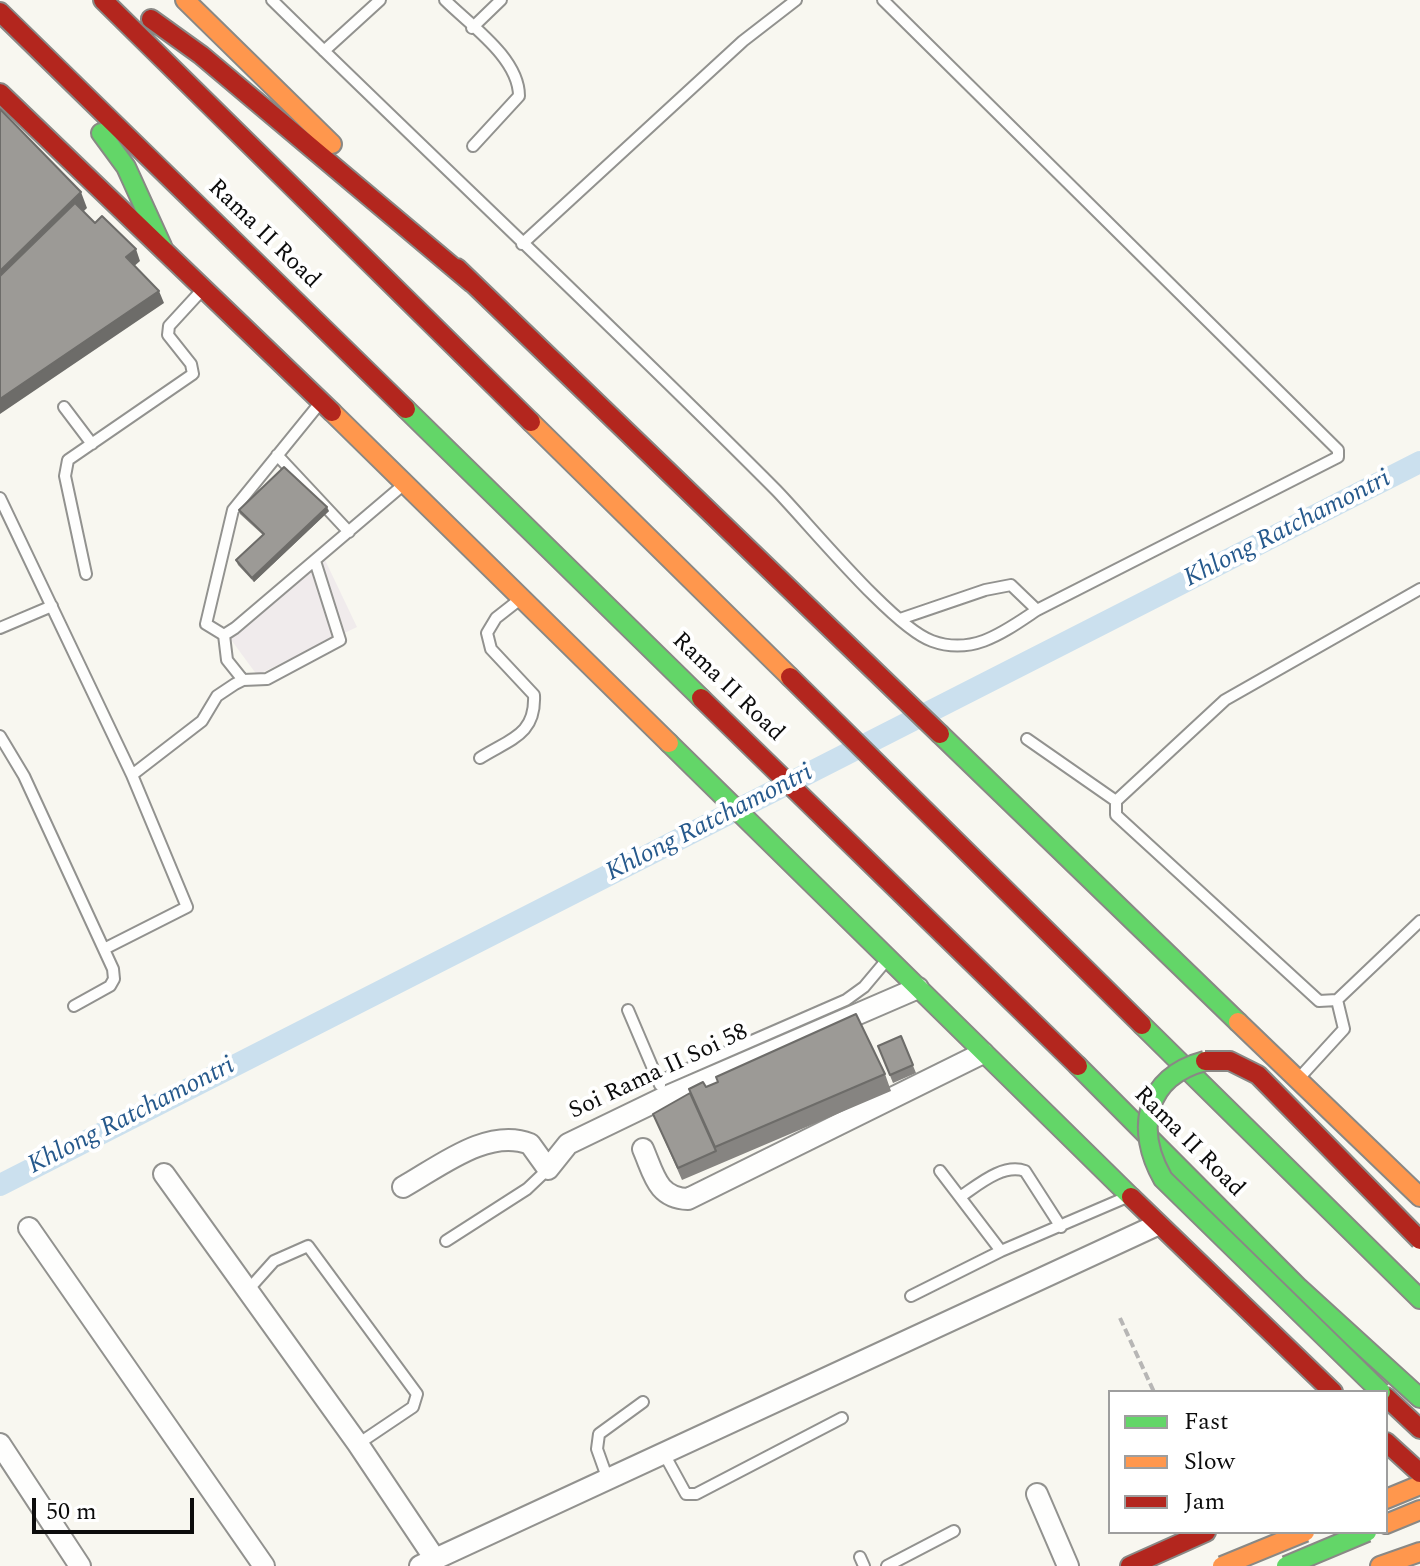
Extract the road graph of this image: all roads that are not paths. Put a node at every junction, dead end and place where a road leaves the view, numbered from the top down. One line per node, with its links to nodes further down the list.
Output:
1 (86, 0): 22 (main road)
2 (106, 0): 18 (main road); 69 (main road)
3 (272, 0): 12 (lane)
4 (380, 0): 12 (lane)
5 (445, 0): 11 (lane)
6 (501, 0): 11 (lane)
7 (796, 0): 16 (lane)
8 (883, 0): 33 (lane)
9 (196, 7): 18 (main road)
10 (0, 12): 13 (main road, Rama II Road)
11 (472, 28): 15 (lane)
12 (324, 51): 16 (lane)
13 (54, 64): 17 (main road); 72 (main road, Rama II Road)
14 (0, 93): 17 (main road)
15 (473, 146)
16 (522, 244): 34 (lane)
17 (162, 246): 19 (main road)
18 (472, 283): 51 (main road)
19 (205, 287): 20 (main road); 23 (lane)
20 (321, 402): 24 (lane); 25 (main road)
21 (64, 407): 23 (lane)
22 (509, 413)
23 (92, 444): 29 (lane)
24 (277, 455): 27 (lane); 36 (lane)
25 (404, 484): 27 (lane); 31 (main road)
26 (0, 498): 32 (lane)
27 (349, 532): 28 (lane)
28 (315, 561): 36 (lane); 37 (lane)
29 (86, 574)
30 (1420, 589): 42 (lane)
31 (522, 598): 40 (lane); 45 (main road)
32 (52, 606): 35 (lane); 41 (lane)
33 (1037, 610): 34 (lane); 34 (lane)
34 (900, 619)
35 (0, 628)
36 (224, 635): 37 (lane)
37 (243, 680): 41 (lane)
38 (0, 736): 44 (lane)
39 (1027, 739): 42 (lane)
40 (480, 758)
41 (132, 775): 44 (lane)
42 (1116, 801): 47 (lane)
43 (1420, 921): 47 (lane)
44 (104, 949): 48 (lane)
45 (888, 958): 46 (main road); 52 (lane)
46 (918, 988): 50 (main road); 52 (street, Soi Rama II Soi 58)
47 (1337, 1000): 51 (lane)
48 (74, 1006)
49 (628, 1010): 52 (lane)
50 (983, 1053): 53 (street); 58 (main road)
51 (1296, 1080): 60 (main road)
52 (660, 1090): 54 (street, Soi Rama II Soi 58)
53 (643, 1149)
54 (548, 1169): 57 (street); 65 (lane, Soi Rama II Soi 58)
55 (940, 1171): 59 (lane)
56 (164, 1174): 67 (street)
57 (403, 1187)
58 (1129, 1196): 61 (main road); 62 (lane)
59 (960, 1197): 62 (lane); 66 (lane)
60 (1420, 1197)
61 (1157, 1225): 70 (main road); 80 (street)
62 (1061, 1227): 66 (lane)
63 (29, 1228): 96 (street)
64 (1420, 1240): 71 (main road, bridge)
65 (446, 1241)
66 (1001, 1251): 68 (lane)
67 (248, 1290): 78 (street); 78 (lane)
68 (911, 1296)
69 (1420, 1299)
70 (1331, 1390)
71 (1379, 1390)
72 (1420, 1398)
73 (1388, 1399): 76 (main road)
74 (643, 1402): 82 (lane)
75 (842, 1418): 80 (lane)
76 (1420, 1429)
77 (0, 1444): 95 (street)
78 (358, 1444): 94 (street)
79 (1388, 1444): 81 (main road)
80 (663, 1451): 82 (street)
81 (1420, 1473)
82 (607, 1477): 94 (street)
83 (1420, 1485): 85 (main road)
84 (1037, 1494): 98 (street)
85 (1388, 1498)
86 (1420, 1510): 87 (main road)
87 (1388, 1523)
88 (954, 1531): 97 (lane)
89 (1202, 1534): 99 (main road)
90 (1292, 1534): 102 (main road)
91 (1300, 1534): 100 (main road, bridge)
92 (1362, 1534): 101 (main road, bridge)
93 (1420, 1552): 103 (main road)
94 (428, 1562)
95 (80, 1566)
96 (264, 1566)
97 (887, 1566)
98 (1068, 1566)
99 (1130, 1566)
100 (1222, 1566)
101 (1286, 1566)
102 (1311, 1566)
103 (1380, 1566)

